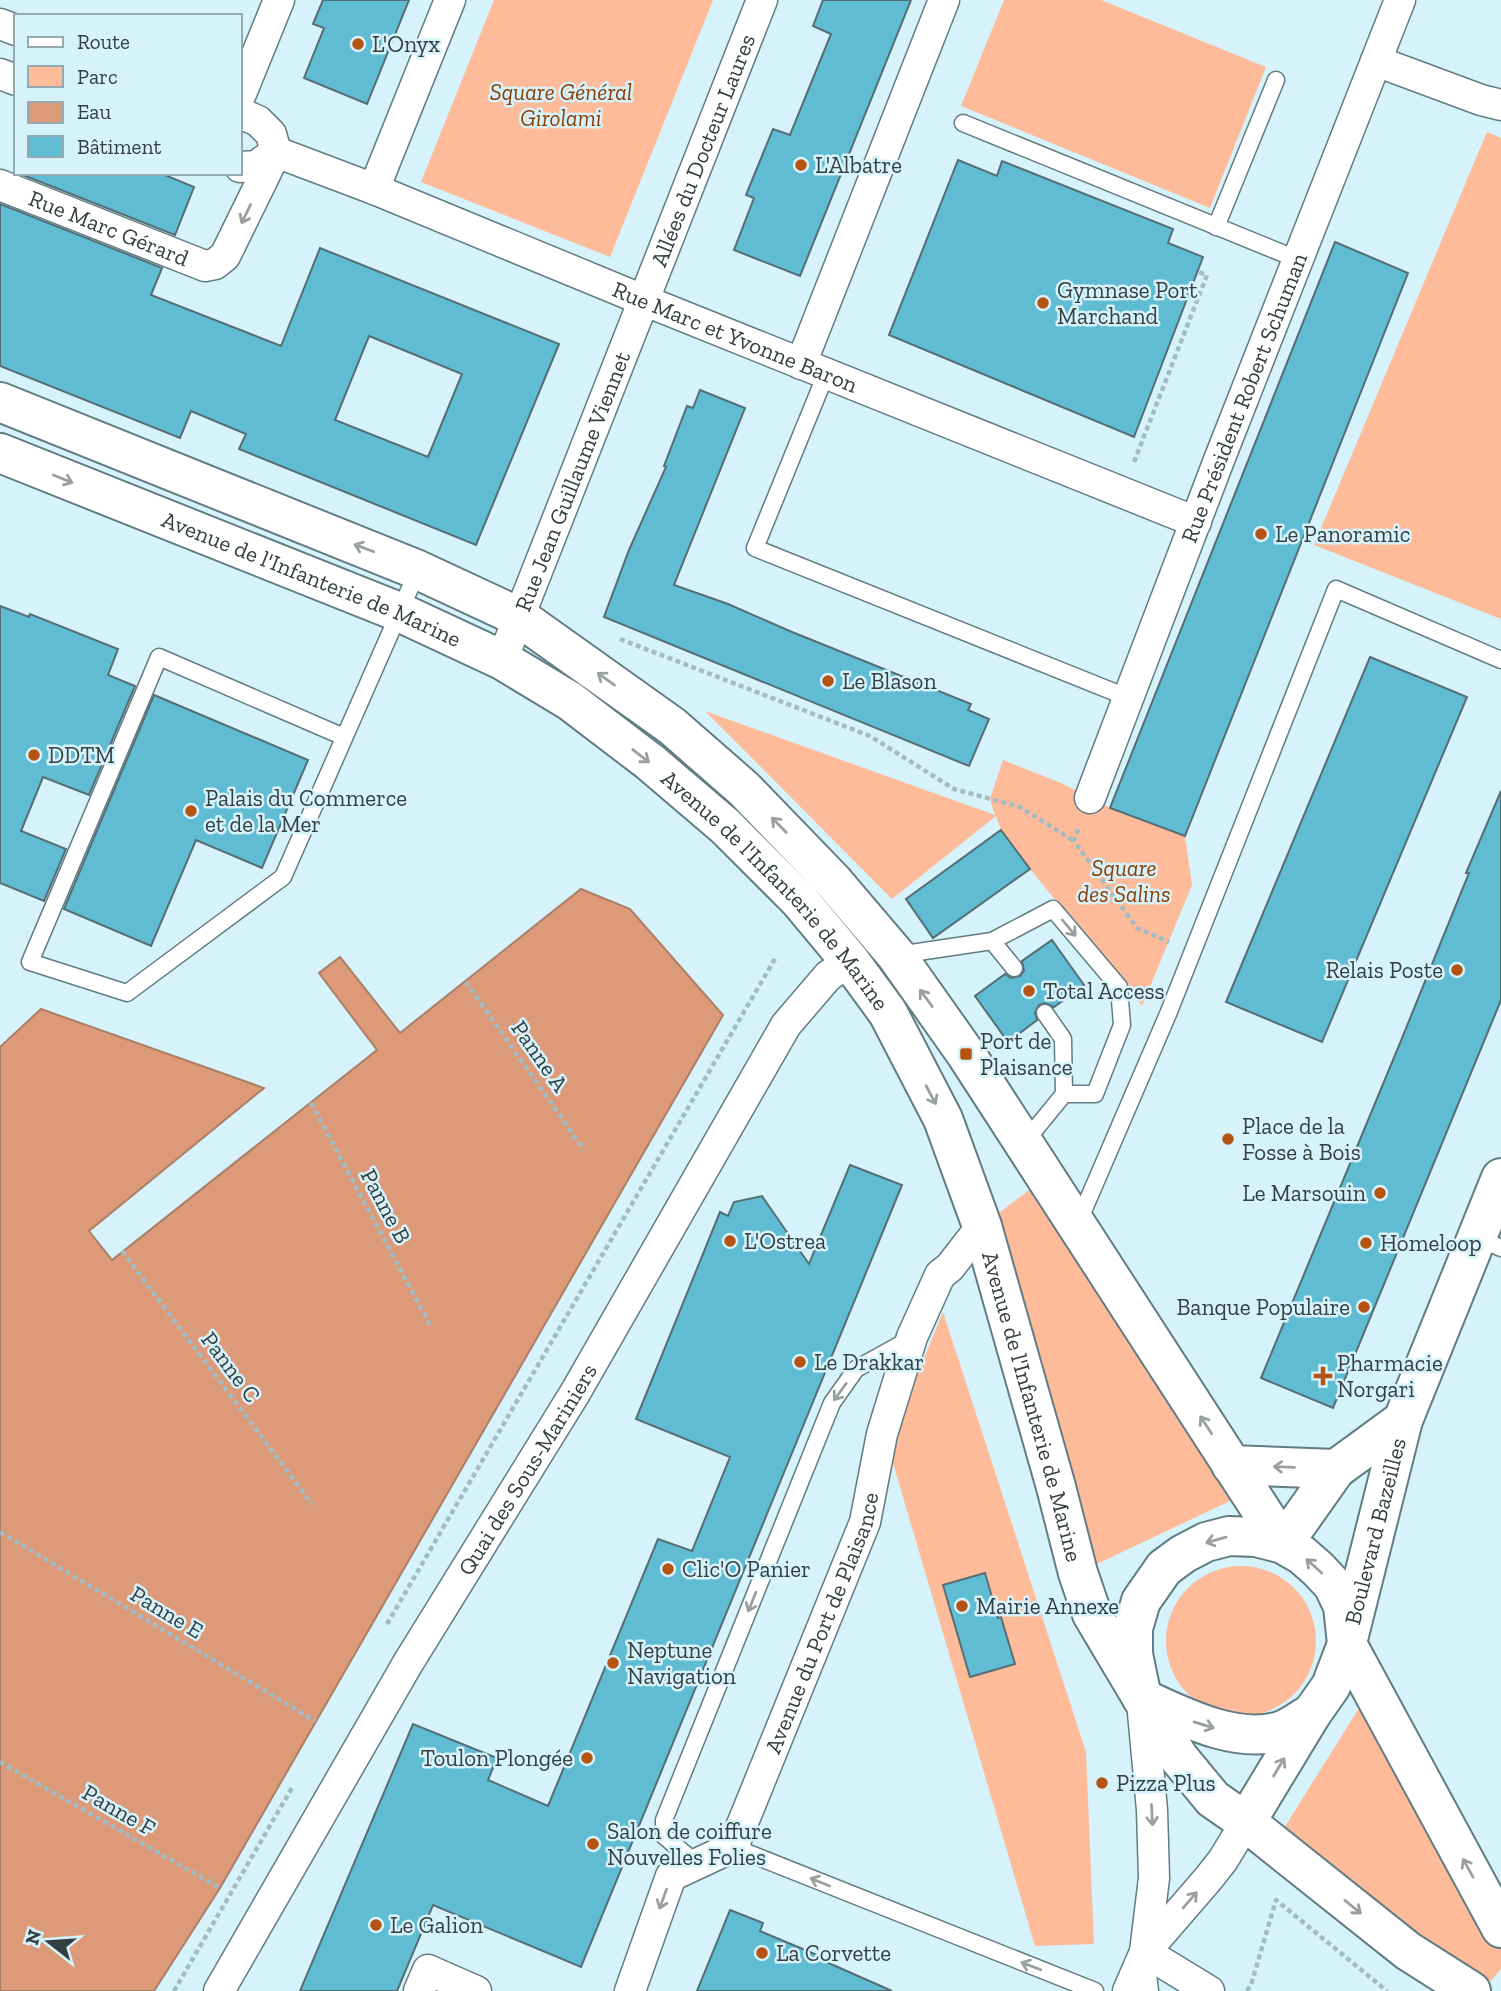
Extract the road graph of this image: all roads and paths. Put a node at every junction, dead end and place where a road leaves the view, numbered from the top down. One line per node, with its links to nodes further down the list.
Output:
1 (279, 0): 8 (street)
2 (450, 0): 15 (street)
3 (762, 0): 19 (street, Allées du Docteur Laures)
4 (944, 0): 20 (street)
5 (1400, 0): 6 (street, Rue Président Robert Schuman)
6 (1376, 61): 9 (street); 17 (street, Rue Président Robert Schuman)
7 (1276, 80): 16 (lane)
8 (242, 91)
9 (1501, 105)
10 (242, 114): 12 (street)
11 (963, 123): 16 (lane)
12 (276, 152): 13 (street); 14 (street, Rue Marc Gérard, one-way to 14); 15 (street, Rue Marc et Yvonne Baron)
13 (242, 167)
14 (0, 185)
15 (373, 189): 19 (street, Rue Marc et Yvonne Baron)
16 (1216, 227): 17 (lane)
17 (1298, 260): 24 (street, Rue Président Robert Schuman)
18 (1198, 272): 23 (path)
19 (643, 300): 20 (street, Rue Marc et Yvonne Baron); 27 (street, Rue Jean Guillaume Viennet)
20 (813, 369): 23 (street, Rue Marc et Yvonne Baron); 31 (lane)
21 (0, 402): 25 (main road, Avenue de l'Infanterie de Marine, one-way to 21)
22 (0, 453): 26 (main road, Avenue de l'Infanterie de Marine, one-way to 26)
23 (1122, 492): 24 (street, Rue Marc et Yvonne Baron)
24 (1196, 522): 31 (street, Rue Président Robert Schuman)
25 (418, 570): 26 (lane); 27 (main road, Avenue de l'Infanterie de Marine)
26 (399, 612): 29 (main road, Avenue de l'Infanterie de Marine); 32 (lane)
27 (519, 617): 29 (street, Rue Jean Guillaume Viennet); 37 (main road, Avenue de l'Infanterie de Marine, one-way to 27)
28 (614, 636): 34 (path)
29 (502, 660): 39 (main road, Avenue de l'Infanterie de Marine, one-way to 39)
30 (1501, 660): 36 (lane)
31 (1129, 698): 33 (street, Rue Président Robert Schuman)
32 (344, 737): 32 (lane)
33 (1090, 798): 34 (path)
34 (1074, 841): 36 (path)
35 (992, 941): 37 (lane); 40 (lane); 43 (lane, one-way to 43)
36 (1193, 951): 48 (lane)
37 (896, 955): 39 (lane); 45 (main road, Avenue de l'Infanterie de Marine, one-way to 37)
38 (776, 957): 60 (path)
39 (850, 961): 49 (main road, Avenue de l'Infanterie de Marine, one-way to 49); 75 (street, Quai des Sous-Mariniers)
40 (1014, 968)
41 (466, 982): 46 (path, Panne A)
42 (1045, 1013): 43 (lane)
43 (1064, 1094): 45 (lane)
44 (311, 1102): 52 (path, Panne B)
45 (1024, 1143): 48 (main road, Avenue de l'Infanterie de Marine)
46 (584, 1150)
47 (1501, 1178): 50 (main road, Boulevard Bazeilles)
48 (1077, 1225): 55 (main road, Avenue de l'Infanterie de Marine, one-way to 48)
49 (982, 1226): 53 (street, Avenue du Port de Plaisance); 62 (main road, Avenue de l'Infanterie de Marine)
50 (1489, 1243): 54 (main road, Boulevard Bazeilles)
51 (122, 1251): 57 (path, Panne C)
52 (430, 1325)
53 (912, 1337): 68 (street, Avenue du Port de Plaisance); 69 (lane, one-way to 69)
54 (1403, 1420): 56 (main road, Boulevard Bazeilles); 61 (main road, Boulevard Bazeilles)
55 (1231, 1465): 56 (main road, one-way to 55); 59 (main road, Avenue de l'Infanterie de Marine)
56 (1336, 1469): 59 (main road, Boulevard Bazeilles)
57 (312, 1504)
58 (0, 1532): 64 (path, Panne E)
59 (1283, 1544): 61 (main road, one-way to 59); 62 (main road, one-way to 62)
60 (385, 1629)
61 (1347, 1644): 63 (main road); 71 (main road, one-way to 61)
62 (1142, 1698): 63 (main road, one-way to 63); 67 (main road, Avenue de l'Infanterie de Marine); 72 (street, one-way to 72)
63 (1312, 1713): 67 (main road, one-way to 63)
64 (315, 1721)
65 (0, 1762): 70 (path, Panne F)
66 (299, 1776): 74 (path)
67 (1246, 1822): 72 (street, one-way to 67); 84 (main road, Avenue de l'Infanterie de Marine, one-way to 84)
68 (733, 1847): 69 (street); 78 (lane, one-way to 68)
69 (697, 1864): 77 (street, one-way to 77)
70 (220, 1888)
71 (1501, 1928)
72 (1146, 1952): 79 (street); 80 (lane); 81 (street)
73 (423, 1980): 76 (street)
74 (174, 1991)
75 (219, 1991)
76 (476, 1991)
77 (630, 1991)
78 (1095, 1991)
79 (1128, 1991)
80 (1150, 1991)
81 (1209, 1991)
82 (1247, 1991): 83 (path)
83 (1387, 1991)
84 (1471, 1991)

